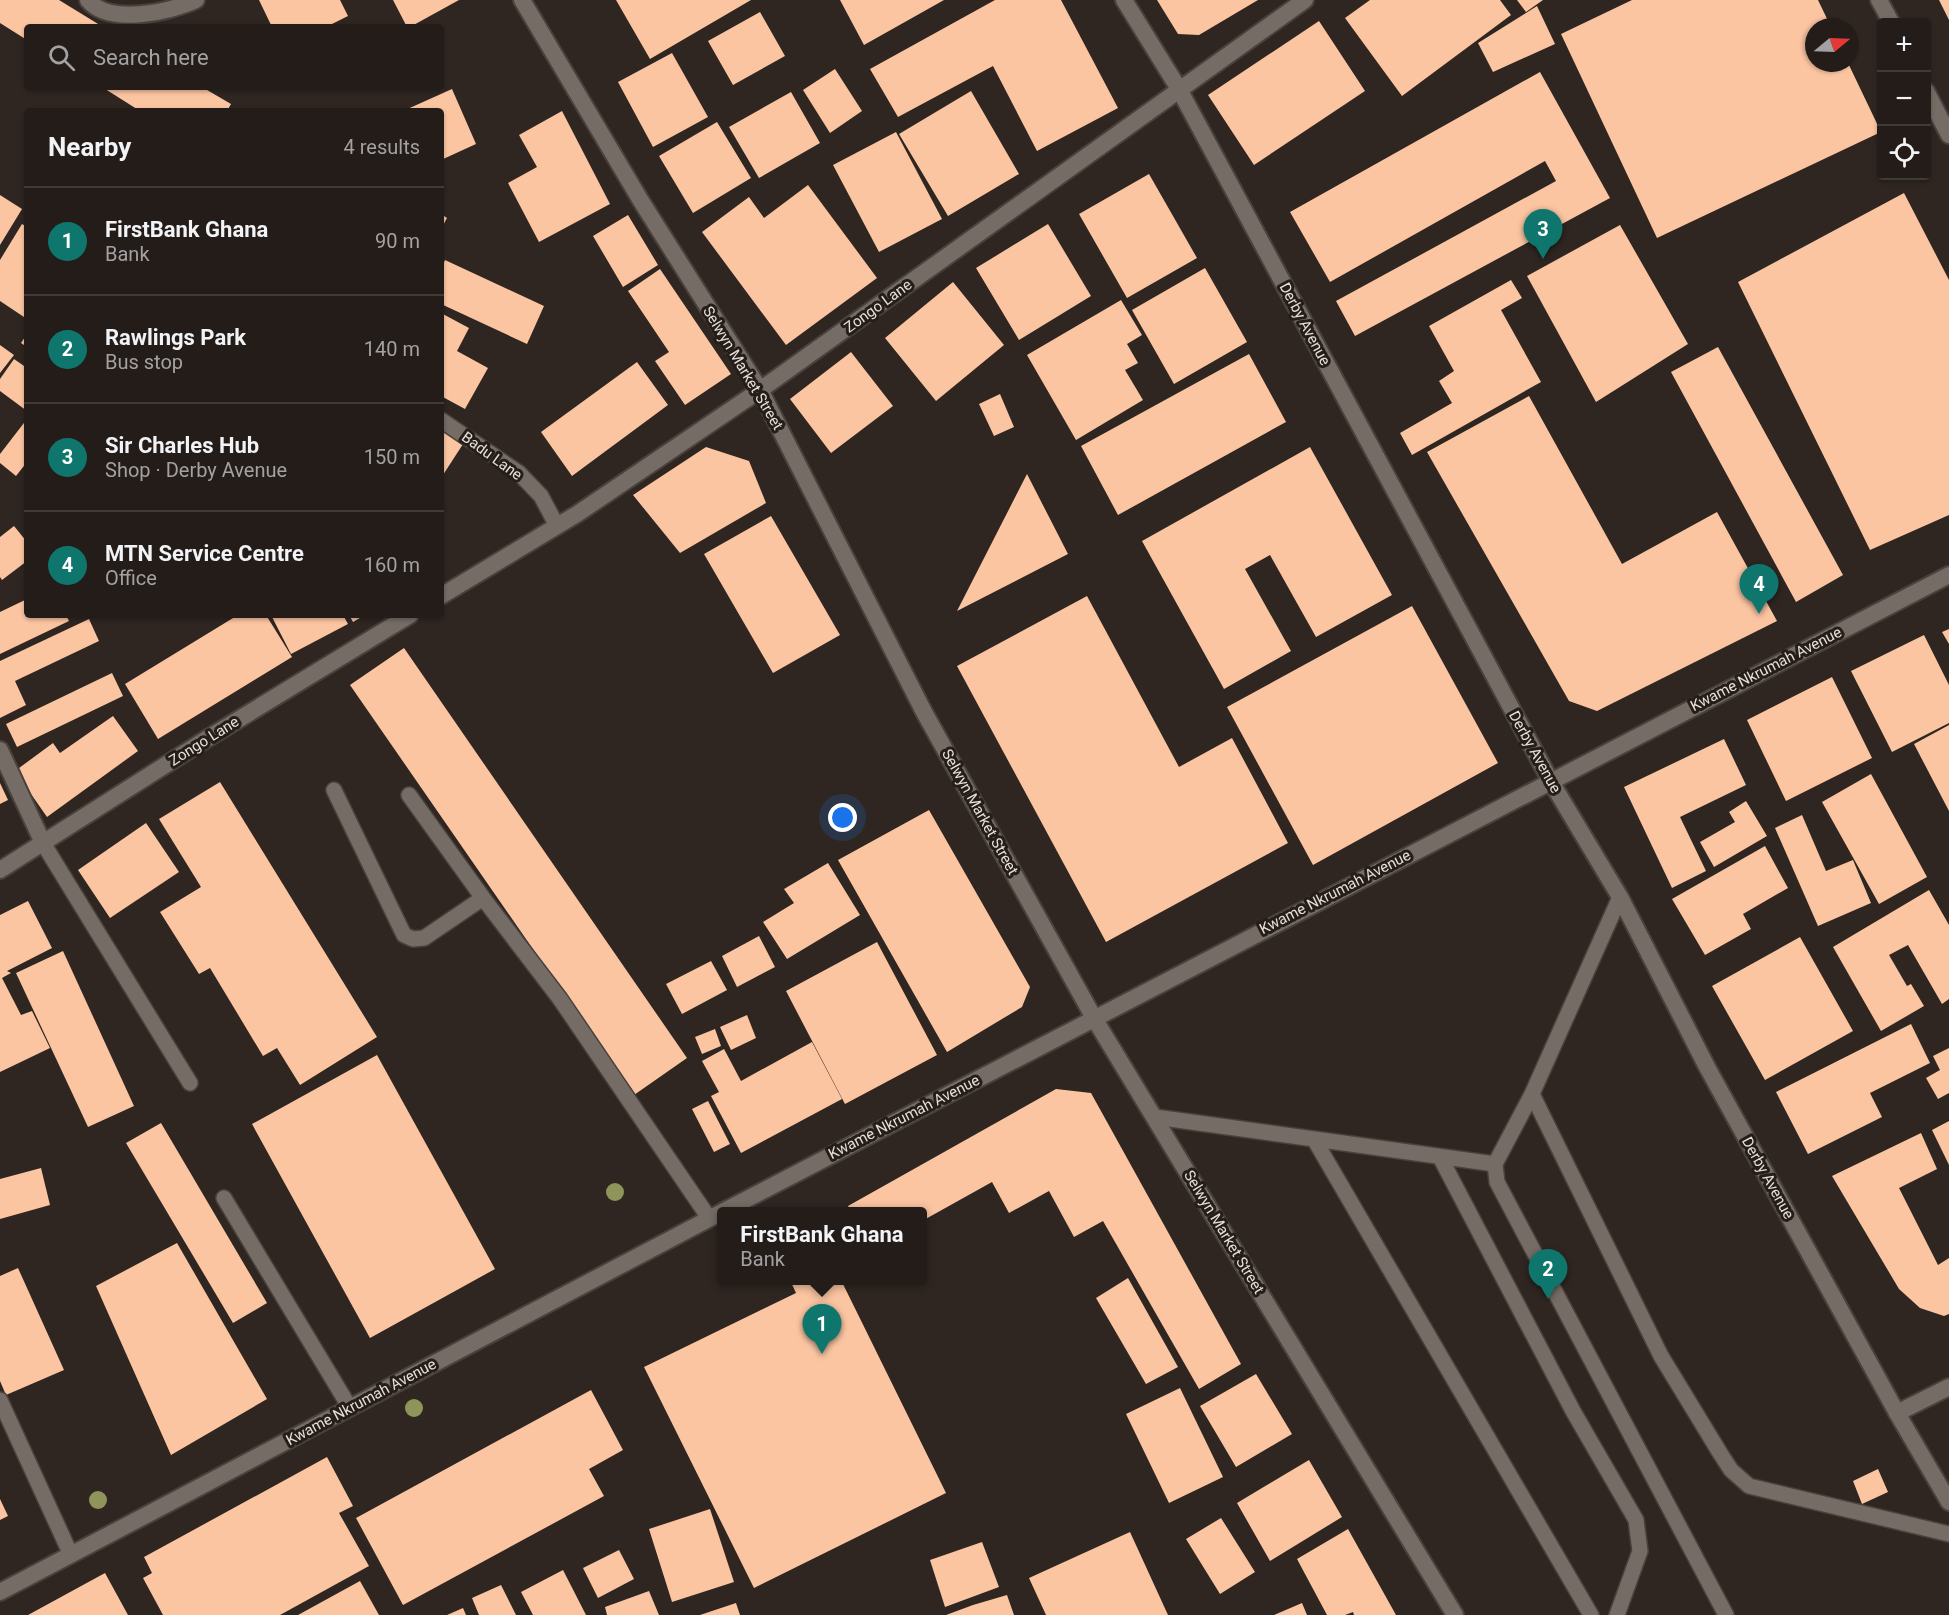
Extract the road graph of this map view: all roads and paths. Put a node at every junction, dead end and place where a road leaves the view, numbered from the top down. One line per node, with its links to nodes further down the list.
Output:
1 (88, 0): 2 (main road)
2 (196, 0)
3 (522, 0): 11 (main road, Selwyn Market Street)
4 (1124, 0): 8 (main road, Derby Avenue)
5 (1305, 0): 8 (main road, Zongo Lane)
6 (1880, 0): 7 (main road)
7 (1889, 18)
8 (1179, 89): 11 (main road, Zongo Lane); 18 (main road, Derby Avenue)
9 (1931, 101): 10 (main road)
10 (1949, 135)
11 (760, 390): 13 (main road, Zongo Lane); 25 (main road, Selwyn Market Street)
12 (444, 422): 13 (lane, Badu Lane)
13 (557, 526): 15 (main road, Zongo Lane)
14 (1949, 575): 18 (main road, Kwame Nkrumah Avenue)
15 (444, 594)
16 (405, 618): 21 (main road, Zongo Lane)
17 (0, 750): 21 (main road)
18 (1550, 780): 23 (main road, Derby Avenue); 25 (main road, Kwame Nkrumah Avenue)
19 (334, 790): 24 (lane)
20 (409, 795): 24 (lane)
21 (44, 843): 22 (main road, Zongo Lane); 26 (lane)
22 (0, 870)
23 (1620, 897): 27 (lane); 38 (main road, Derby Avenue)
24 (483, 898): 34 (lane)
25 (1094, 1018): 28 (main road, Selwyn Market Street); 33 (main road, Kwame Nkrumah Avenue)
26 (190, 1083)
27 (1532, 1094): 31 (lane); 40 (lane)
28 (1155, 1117): 29 (lane); 43 (main road, Selwyn Market Street)
29 (1314, 1139): 30 (lane); 44 (lane)
30 (1440, 1157): 31 (lane); 45 (lane)
31 (1495, 1164): 46 (lane)
32 (224, 1198): 37 (lane)
33 (730, 1207)
34 (717, 1214): 37 (main road, Kwame Nkrumah Avenue)
35 (1949, 1387): 38 (main road)
36 (0, 1400): 41 (lane)
37 (350, 1408): 41 (main road, Kwame Nkrumah Avenue)
38 (1898, 1413): 39 (main road, Derby Avenue)
39 (1949, 1502)
40 (1949, 1534)
41 (71, 1555): 42 (main road, Kwame Nkrumah Avenue)
42 (0, 1592)
43 (1455, 1615)
44 (1591, 1615)
45 (1617, 1615)
46 (1726, 1615)

